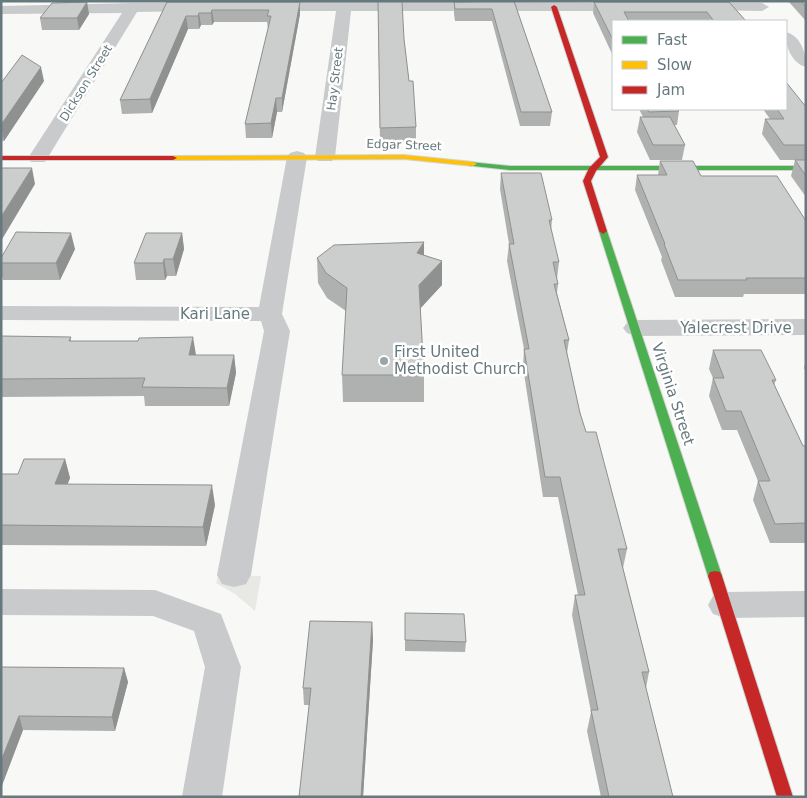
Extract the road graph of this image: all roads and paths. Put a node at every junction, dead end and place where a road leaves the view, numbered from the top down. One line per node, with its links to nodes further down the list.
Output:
1 (344, 4): 6 (street); 7 (street); 14 (street, Hay Street)
2 (760, 4): 9 (street); 10 (street)
3 (7, 7): 4 (street)
4 (133, 7): 5 (street); 16 (street, Dickson Street)
5 (220, 7)
6 (248, 7)
7 (554, 7): 8 (street); 17 (street, Virginia Street)
8 (643, 7)
9 (683, 7)
10 (773, 20)
11 (787, 38): 12 (street)
12 (803, 56)
13 (297, 157): 14 (street, Edgar Street); 16 (street, Edgar Street); 20 (street, Kari Lane)
14 (325, 157): 17 (street, Edgar Street)
15 (1, 158): 16 (street, Edgar Street)
16 (38, 158)
17 (592, 168): 18 (street, Edgar Street); 22 (street, Virginia Street)
18 (806, 168)
19 (1, 313): 20 (street, Kari Lane)
20 (270, 314): 23 (street)
21 (806, 327): 22 (street, Yalecrest Drive)
22 (636, 328): 26 (street, Virginia Street)
23 (234, 575)
24 (1, 602): 27 (street)
25 (806, 604): 26 (street)
26 (725, 605): 28 (street, Virginia Street)
27 (202, 797)
28 (785, 797)

